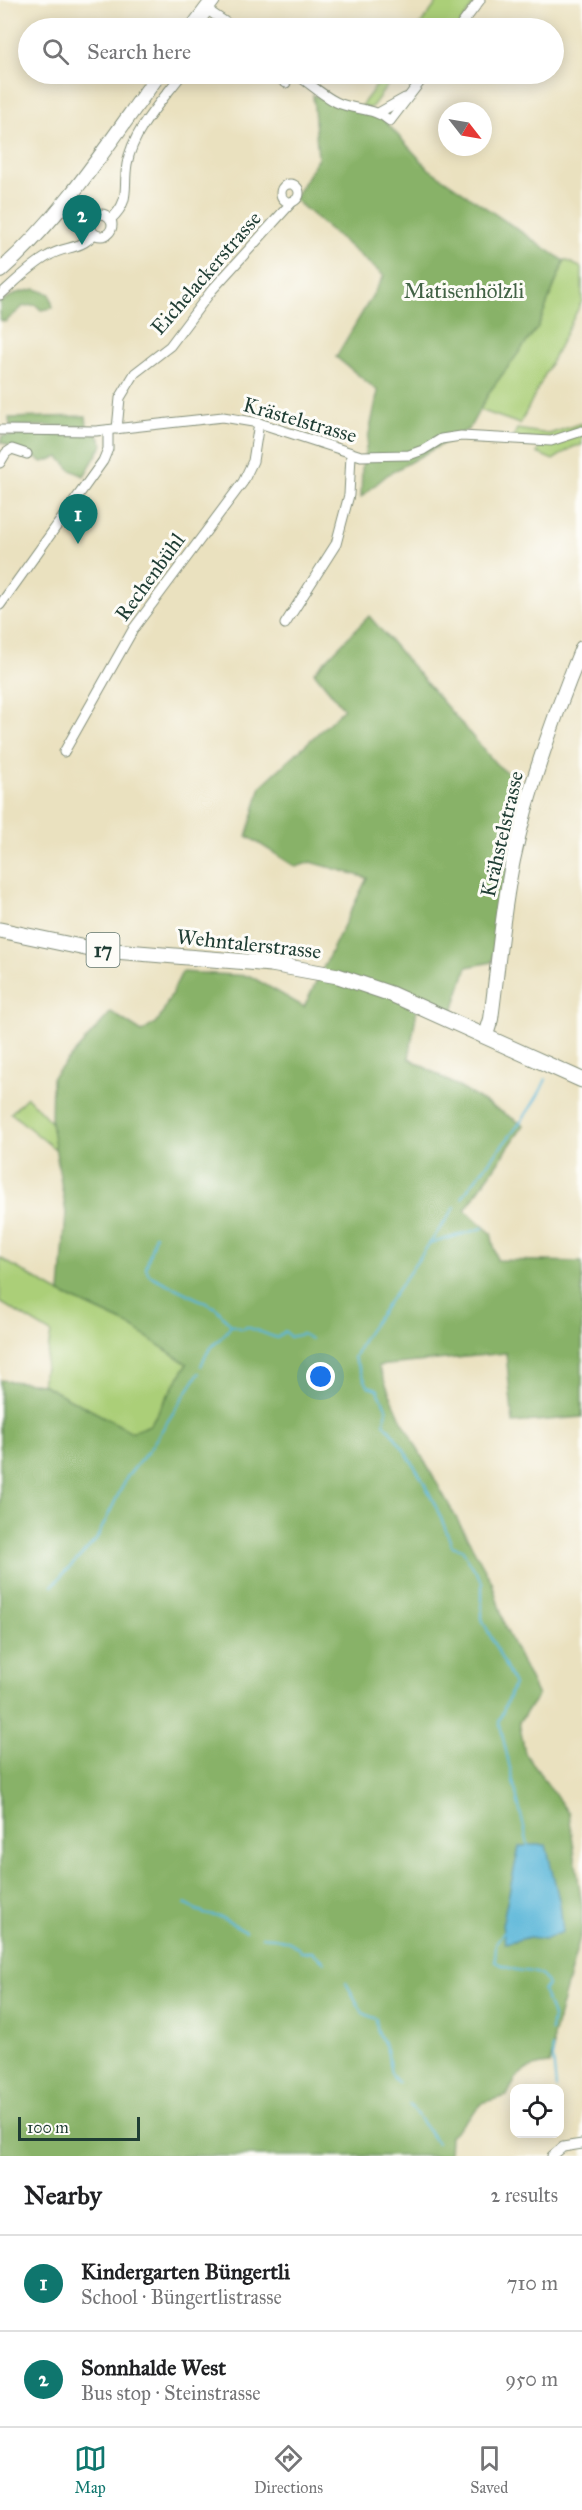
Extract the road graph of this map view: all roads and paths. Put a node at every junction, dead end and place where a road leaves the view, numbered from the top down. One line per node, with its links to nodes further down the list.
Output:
1 (480, 0): 5 (street)
2 (209, 4): 3 (main road); 4 (street)
3 (199, 18)
4 (224, 18)
5 (466, 18)
6 (152, 84): 10 (main road)
7 (175, 84): 13 (street)
8 (310, 84): 9 (street)
9 (418, 84)
10 (66, 200): 12 (street); 15 (main road)
11 (293, 201): 18 (street, Eichelackerstrasse)
12 (92, 219): 13 (street); 14 (street)
13 (111, 219): 14 (street)
14 (94, 234): 16 (street)
15 (0, 271)
16 (0, 295)
17 (259, 423): 18 (street, Krästelstrasse); 22 (street, Krästelstrasse); 27 (street, Rechenbühl)
18 (112, 429): 19 (street, Krästelstrasse); 24 (street, Eichelackerstrasse)
19 (0, 430)
20 (582, 431): 22 (street, Krästelstrasse)
21 (27, 454): 23 (street)
22 (351, 454): 25 (street)
23 (0, 463)
24 (0, 605)
25 (285, 624)
26 (582, 648): 29 (main road, Krähstelstrasse)
27 (64, 752)
28 (0, 930): 29 (main road, Wehntalerstrasse / 17)
29 (486, 1035): 30 (main road, Wehntalerstrasse / 17)
30 (582, 1080)
31 (582, 2144): 32 (street)
32 (552, 2156)

